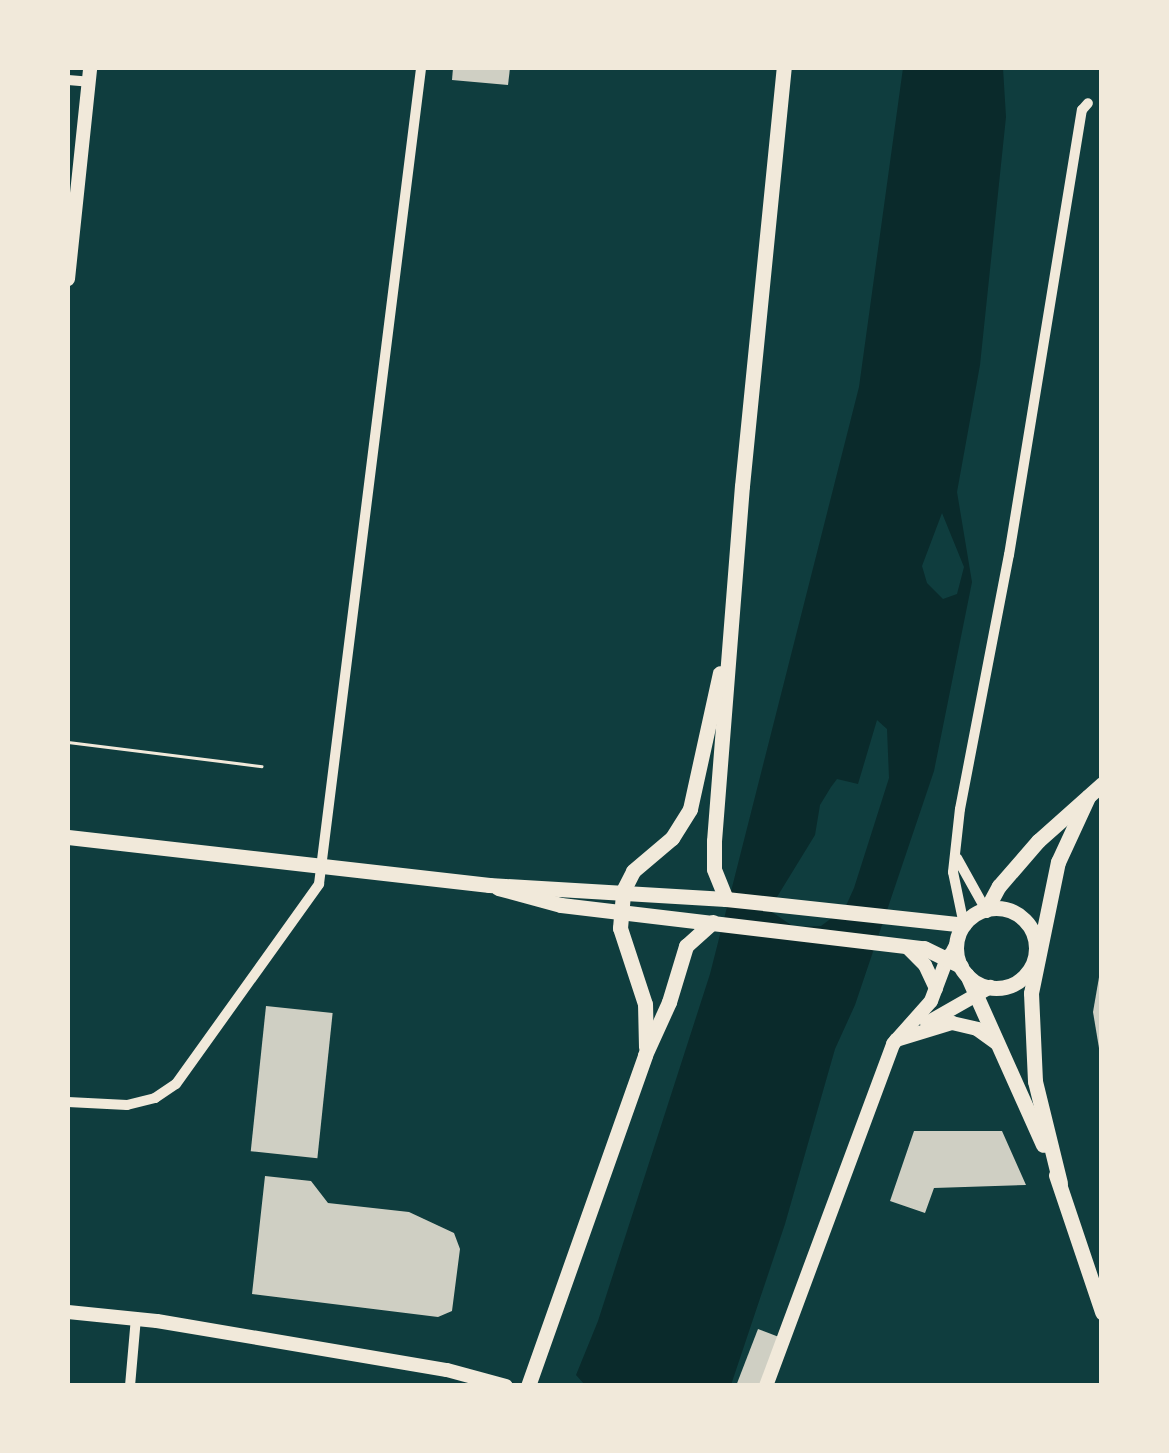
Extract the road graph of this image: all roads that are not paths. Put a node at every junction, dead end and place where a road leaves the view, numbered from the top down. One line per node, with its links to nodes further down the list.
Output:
1 (421, 68): 12 (street)
2 (784, 68): 7 (main road)
3 (90, 75): 4 (street); 6 (street)
4 (68, 80)
5 (1088, 103): 11 (street)
6 (68, 279)
7 (728, 645): 14 (main road); 15 (main road)
8 (1102, 784): 9 (main road)
9 (1088, 797): 16 (main road); 21 (main road)
10 (68, 837): 12 (main road)
11 (958, 858): 16 (street); 19 (street)
12 (324, 866): 13 (main road); 28 (street)
13 (489, 885): 14 (main road); 17 (main road)
14 (624, 891): 15 (main road); 17 (main road)
15 (726, 900): 19 (main road)
16 (986, 910): 19 (main road); 21 (main road)
17 (621, 913): 18 (main road); 27 (main road)
18 (716, 923): 20 (main road); 27 (main road)
19 (961, 931): 22 (main road)
20 (905, 947): 22 (main road); 23 (street)
21 (1035, 957): 24 (main road); 29 (main road)
22 (959, 966): 23 (street); 24 (main road)
23 (936, 989): 25 (street)
24 (983, 991): 25 (street); 26 (main road)
25 (896, 1040): 26 (street); 36 (street)
26 (1000, 1047): 29 (main road)
27 (646, 1055): 35 (main road)
28 (68, 1102)
29 (1060, 1183): 31 (main road)
30 (68, 1312): 32 (street)
31 (1102, 1312)
32 (136, 1318): 33 (street); 34 (street)
33 (130, 1386)
34 (506, 1386)
35 (528, 1386)
36 (766, 1386)

